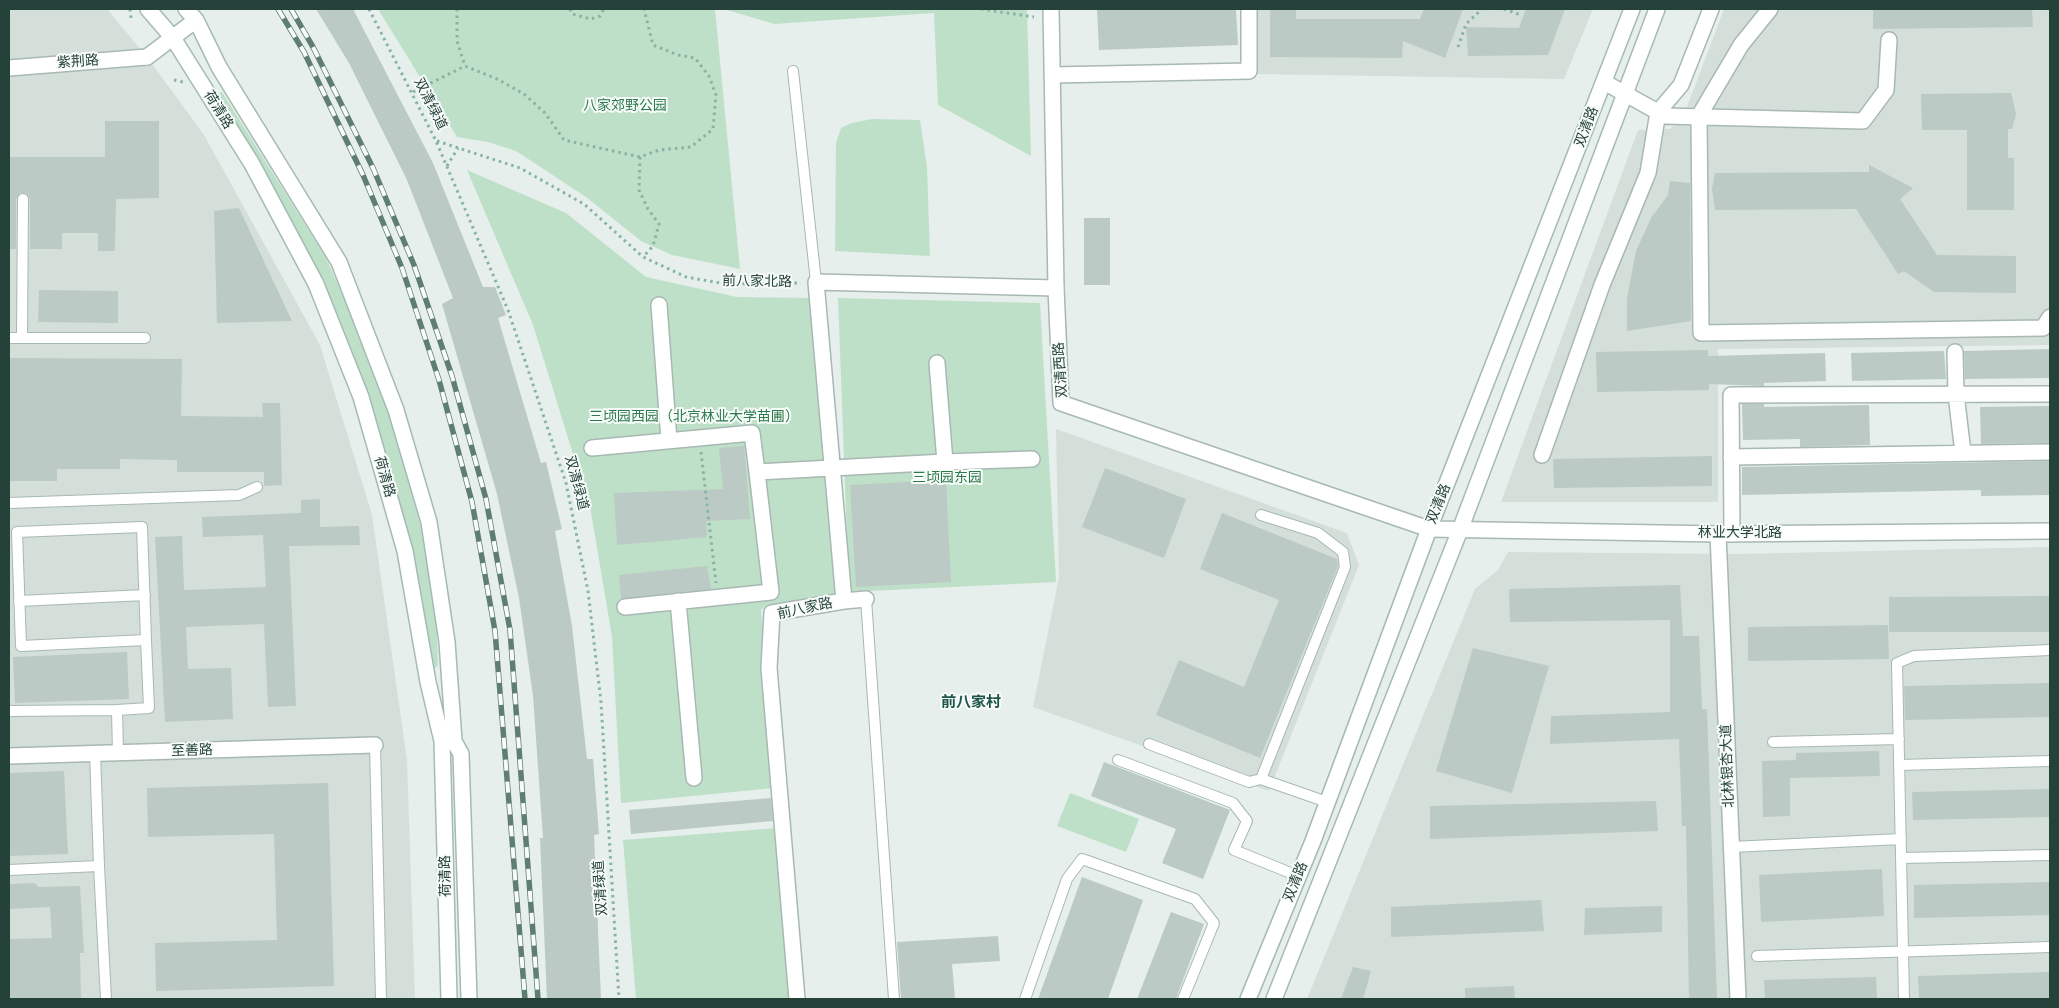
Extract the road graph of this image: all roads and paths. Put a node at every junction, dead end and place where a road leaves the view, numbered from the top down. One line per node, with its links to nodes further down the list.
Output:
1 (130, 9): 20 (path)
2 (148, 9): 22 (street, 荷清路)
3 (186, 9): 21 (street, 荷清路)
4 (369, 9): 32 (path, 双清绿道)
5 (457, 9): 25 (path)
6 (570, 9): 7 (path)
7 (604, 9)
8 (644, 9): 38 (path)
9 (981, 9): 19 (path)
10 (1051, 9): 28 (street, 双清西路)
11 (1249, 9): 28 (street)
12 (1482, 9): 24 (path)
13 (1504, 9): 18 (path)
14 (1632, 9): 30 (street, 双清路)
15 (1657, 9): 33 (street, 双清路)
16 (1711, 9): 34 (street)
17 (1770, 9): 35 (street)
18 (1521, 15)
19 (1034, 17)
20 (131, 18)
21 (196, 20): 22 (street); 108 (street, 荷清路)
22 (173, 38): 26 (street, 紫荆路); 107 (street, 荷清路)
23 (1889, 40): 35 (street)
24 (1458, 47)
25 (465, 66): 32 (path); 38 (path)
26 (9, 68)
27 (793, 71): 42 (lane)
28 (1053, 75): 43 (street, 双清西路)
29 (174, 80): 31 (path)
30 (1604, 82): 33 (street); 67 (street, 双清路)
31 (186, 83)
32 (413, 92): 36 (path, 双清绿道)
33 (1626, 94): 34 (street); 68 (street, 双清路)
34 (1658, 112): 35 (street); 58 (street)
35 (1699, 116): 45 (street)
36 (436, 141): 37 (path, 前八家北路); 39 (path, 双清绿道)
37 (458, 148): 39 (path); 41 (path, 前八家北路)
38 (640, 157): 41 (path)
39 (446, 166): 109 (path, 双清绿道)
40 (23, 200): 47 (lane)
41 (643, 257): 42 (path, 前八家北路)
42 (816, 282): 43 (street); 62 (street, 前八家路)
43 (1056, 288): 67 (street, 双清西路)
44 (659, 305): 54 (street)
45 (2050, 316)
46 (9, 338): 47 (lane)
47 (22, 338): 48 (lane)
48 (145, 338)
49 (1955, 352): 51 (street)
50 (937, 363): 61 (street)
51 (1956, 394): 52 (street); 57 (street); 59 (street, 北林银杏大道)
52 (2050, 394)
53 (699, 437): 54 (street); 63 (street); 72 (path)
54 (669, 440): 55 (street)
55 (592, 448)
56 (2050, 452): 57 (street)
57 (1963, 453): 59 (street)
58 (1542, 455)
59 (1731, 457): 70 (street, 北林银杏大道)
60 (1032, 459): 61 (street)
61 (945, 462): 62 (street)
62 (832, 467): 63 (street); 76 (street, 前八家路)
63 (757, 472): 72 (street)
64 (257, 487): 65 (lane)
65 (9, 503)
66 (1262, 515): 93 (lane)
67 (1429, 529): 68 (street, 林业大学北路); 94 (street, 双清路)
68 (1460, 530): 70 (street, 林业大学北路); 115 (street, 双清路)
69 (2050, 531): 70 (street, 林业大学北路)
70 (1725, 534): 96 (street, 北林银杏大道)
71 (145, 594): 74 (lane); 74 (lane); 78 (lane)
72 (718, 597): 75 (street)
73 (866, 599): 76 (street); 111 (lane)
74 (19, 601): 78 (lane)
75 (678, 601): 77 (street); 92 (street)
76 (844, 601): 110 (street, 前八家路)
77 (625, 607)
78 (146, 640): 80 (lane)
79 (2050, 650): 82 (lane)
80 (117, 710): 81 (lane); 87 (lane)
81 (9, 711)
82 (1899, 739): 83 (lane); 91 (lane)
83 (1774, 742)
84 (1149, 744): 93 (lane)
85 (375, 745): 87 (street, 至善路); 106 (lane)
86 (95, 753): 87 (street, 至善路); 88 (street, 至善路); 99 (lane)
87 (118, 753)
88 (9, 756)
89 (1118, 760): 101 (lane)
90 (2050, 761): 91 (lane)
91 (1899, 765): 95 (lane)
92 (694, 778)
93 (1262, 779): 94 (lane)
94 (1327, 802): 101 (street, 双清路)
95 (1901, 839): 96 (lane); 98 (lane)
96 (1731, 847): 116 (street, 北林银杏大道)
97 (2050, 855): 98 (lane)
98 (1902, 858): 103 (lane)
99 (99, 866): 100 (lane); 105 (lane)
100 (9, 870)
101 (1298, 876): 114 (street, 双清路)
102 (2050, 948): 103 (lane)
103 (1903, 952): 104 (lane); 117 (lane)
104 (1757, 956)
105 (106, 999)
106 (382, 999)
107 (449, 999)
108 (469, 999)
109 (619, 999)
110 (797, 999)
111 (894, 999)
112 (1025, 999): 113 (lane)
113 (1183, 999)
114 (1248, 999)
115 (1274, 999)
116 (1738, 999)
117 (1904, 999)

